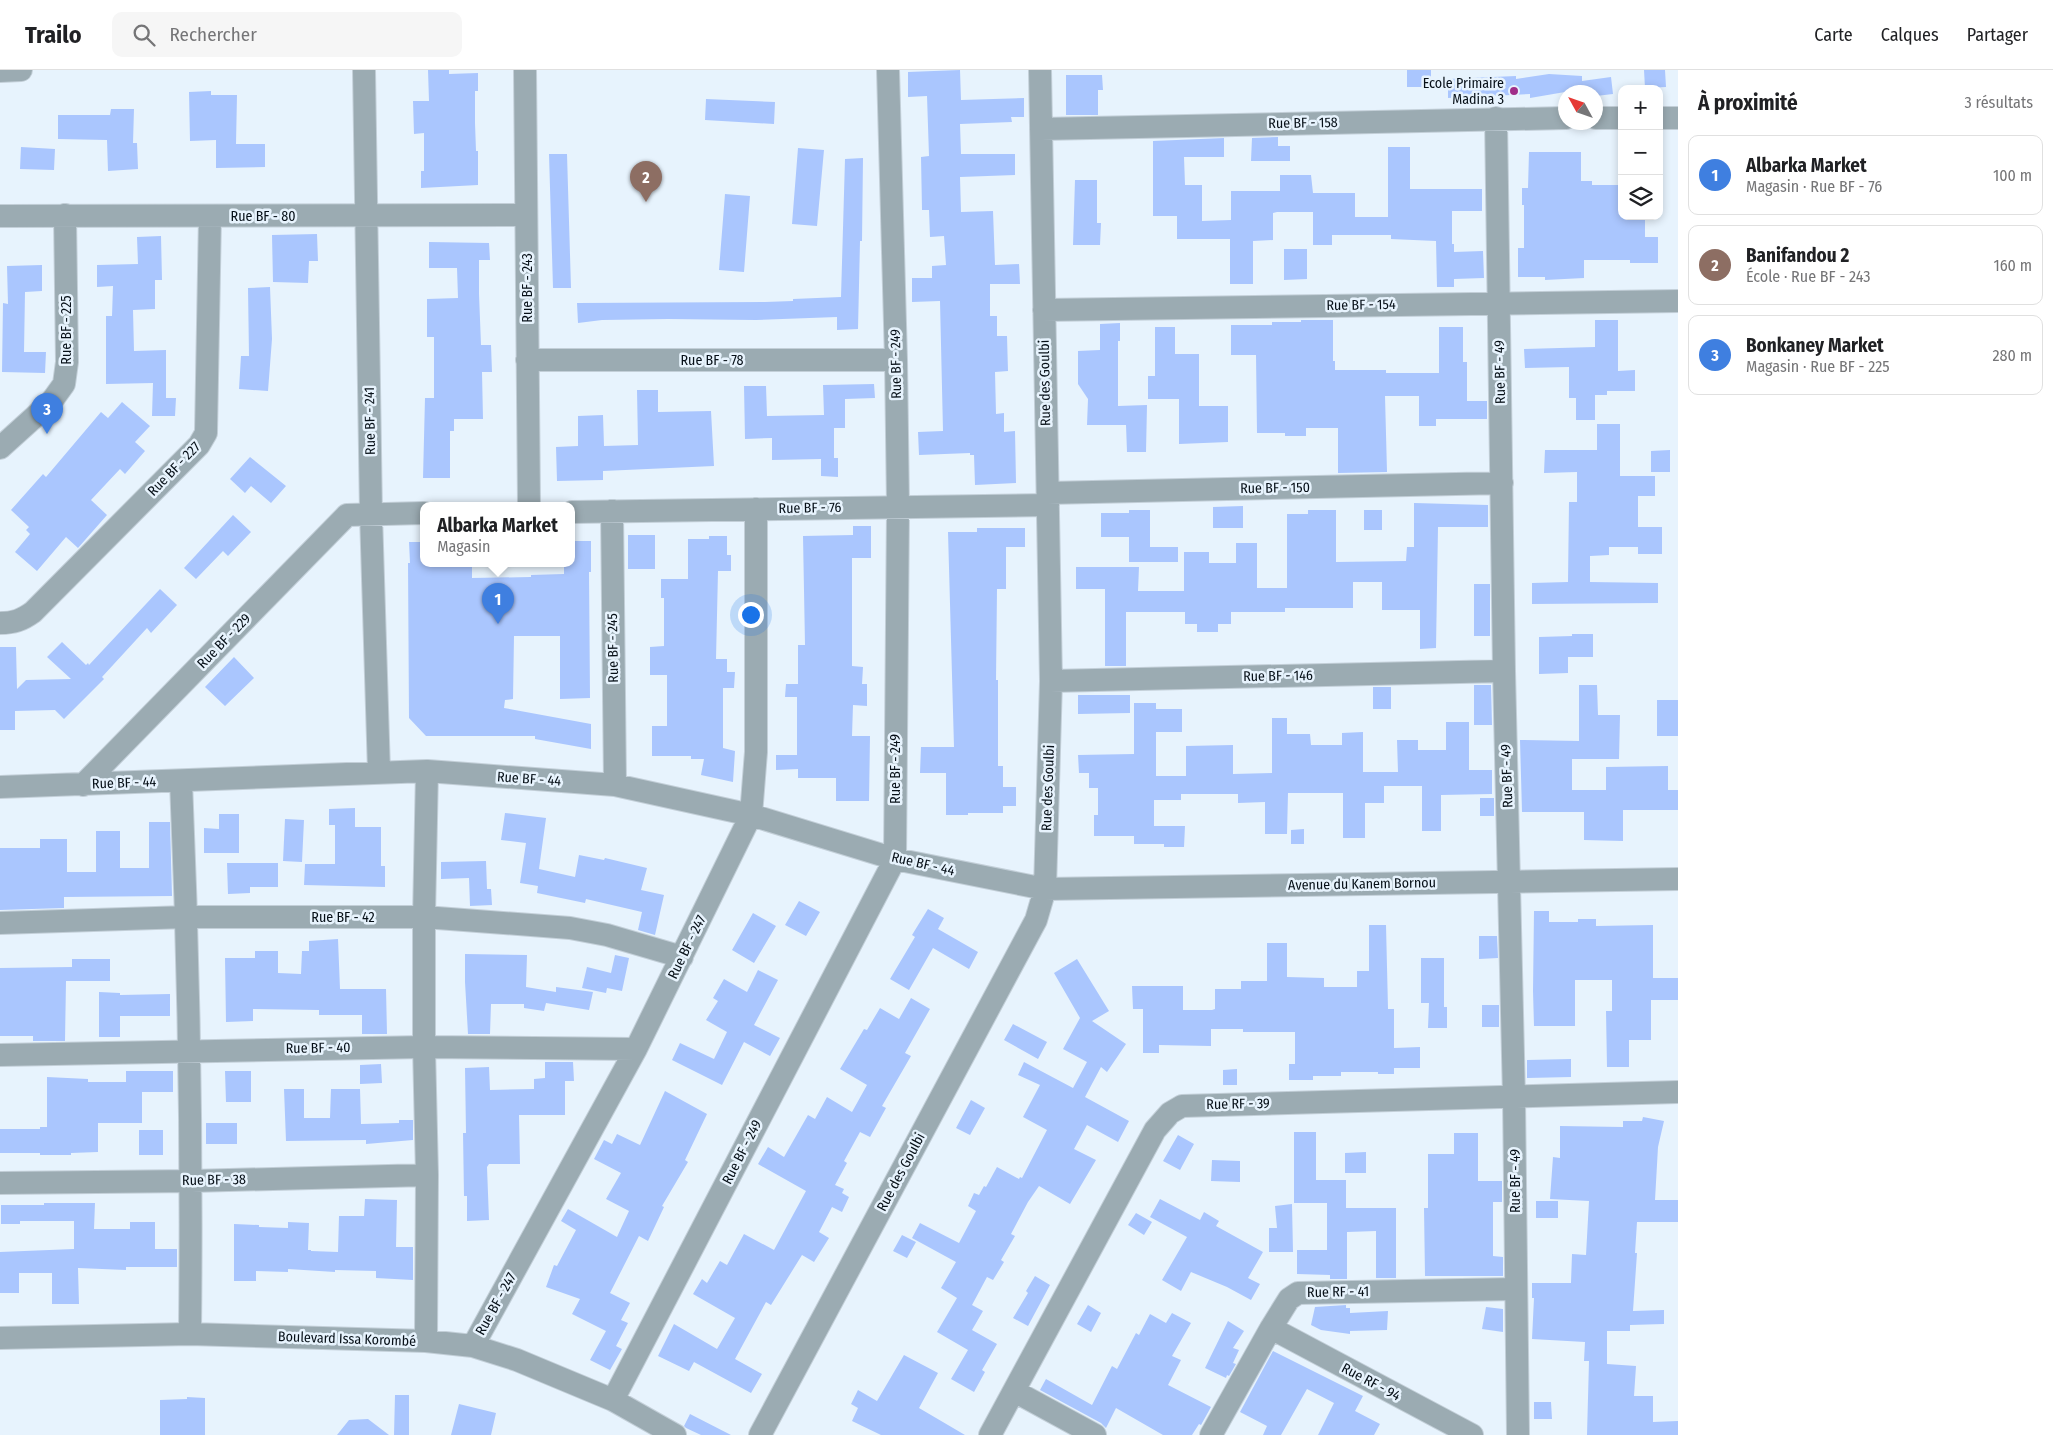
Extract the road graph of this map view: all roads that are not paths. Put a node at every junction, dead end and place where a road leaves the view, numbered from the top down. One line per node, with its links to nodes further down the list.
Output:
1 (21, 70): 6 (street)
2 (364, 70): 15 (street, Rue BF - 241)
3 (525, 70): 16 (street, Rue BF - 243)
4 (888, 70): 23 (street, Rue BF - 249)
5 (1040, 70): 13 (street, Rue des Goulbi)
6 (0, 71)
7 (1496, 118): 8 (street, Rue BF - 158); 13 (street, Rue BF - 158); 20 (street, Rue BF - 49)
8 (1558, 118)
9 (1603, 118): 10 (street)
10 (1618, 118)
11 (1663, 118): 12 (street)
12 (1678, 118)
13 (1041, 129): 21 (street, Rue des Goulbi)
14 (65, 215): 17 (street, Rue BF - 80); 18 (street, Rue BF - 80); 24 (street, Rue BF - 225)
15 (367, 215): 16 (street, Rue BF - 80); 18 (street, Rue BF - 80); 33 (street, Rue BF - 241)
16 (526, 215): 22 (street, Rue BF - 243)
17 (0, 216)
18 (210, 216): 34 (street, Rue BF - 227)
19 (1678, 301): 20 (street, Rue BF - 154)
20 (1499, 303): 21 (street, Rue BF - 154); 25 (street, Rue BF - 49)
21 (1044, 310): 26 (street, Rue des Goulbi)
22 (527, 360): 23 (street, Rue BF - 78); 27 (street, Rue BF - 243)
23 (896, 360): 28 (street, Rue BF - 249)
24 (0, 448)
25 (1502, 483): 26 (street, Rue BF - 150); 35 (street, Rue BF - 49)
26 (1048, 499): 28 (street, Rue BF - 76); 36 (street, Rue des Goulbi)
27 (529, 502)
28 (898, 507): 29 (street, Rue BF - 76); 44 (street, Rue BF - 249)
29 (756, 509): 30 (street, Rue BF - 76); 43 (street, Rue BF - 247)
30 (612, 511): 31 (street, Rue BF - 76); 41 (street, Rue BF - 245)
31 (575, 512)
32 (420, 513): 33 (street)
33 (371, 514): 38 (street, Rue BF - 241); 40 (street, Rue BF - 229)
34 (0, 623)
35 (1504, 671): 36 (street, Rue BF - 146); 46 (street, Rue BF - 49)
36 (1051, 681): 47 (street, Rue des Goulbi)
37 (427, 771): 38 (street, Rue BF - 44); 41 (street, Rue BF - 44); 49 (street)
38 (379, 772): 39 (street, Rue BF - 44)
39 (181, 781): 40 (street, Rue BF - 44); 48 (street)
40 (83, 785): 42 (street, Rue BF - 44)
41 (615, 785): 43 (street, Rue BF - 44)
42 (0, 787)
43 (751, 815): 44 (street, Rue BF - 44); 51 (street, Rue BF - 247)
44 (895, 859): 47 (street, Rue BF - 44); 68 (street, Rue BF - 249)
45 (1678, 879): 46 (street, Avenue du Kanem Bornou)
46 (1510, 882): 47 (street, Avenue du Kanem Bornou); 57 (street, Rue BF - 49)
47 (1045, 889): 70 (street, Rue des Goulbi)
48 (187, 917): 49 (street, Rue BF - 42); 50 (street, Rue BF - 42); 54 (street)
49 (424, 917): 51 (street, Rue BF - 42); 52 (street)
50 (0, 923)
51 (682, 958): 53 (street, Rue BF - 247)
52 (424, 1047): 53 (street, Rue BF - 40); 54 (street, Rue BF - 40); 58 (street)
53 (636, 1049): 66 (street, Rue BF - 247)
54 (189, 1050): 55 (street, Rue BF - 40); 59 (street)
55 (0, 1055)
56 (1678, 1092): 57 (street, Rue RF - 39)
57 (1514, 1098): 61 (street, Rue BF - 49); 67 (street, Rue RF - 39)
58 (428, 1175): 59 (street, Rue BF - 38); 65 (street)
59 (192, 1181): 60 (street, Rue BF - 38); 63 (street)
60 (0, 1183)
61 (1516, 1289): 62 (street, Rue RF - 41); 75 (street, Rue BF - 49)
62 (1271, 1328): 73 (street, Rue RF - 41); 74 (street, Rue RF - 94)
63 (190, 1334): 64 (street, Boulevard Issa Korombé); 65 (street, Boulevard Issa Korombé)
64 (0, 1338)
65 (426, 1341): 66 (street, Boulevard Issa Korombé)
66 (473, 1346): 68 (street, Boulevard Issa Korombé)
67 (1014, 1391): 71 (street, Rue RF - 39); 72 (street)
68 (613, 1400): 69 (street, Boulevard Issa Korombé)
69 (674, 1435)
70 (760, 1435)
71 (990, 1435)
72 (1095, 1435)
73 (1211, 1435)
74 (1472, 1435)
75 (1518, 1435)

